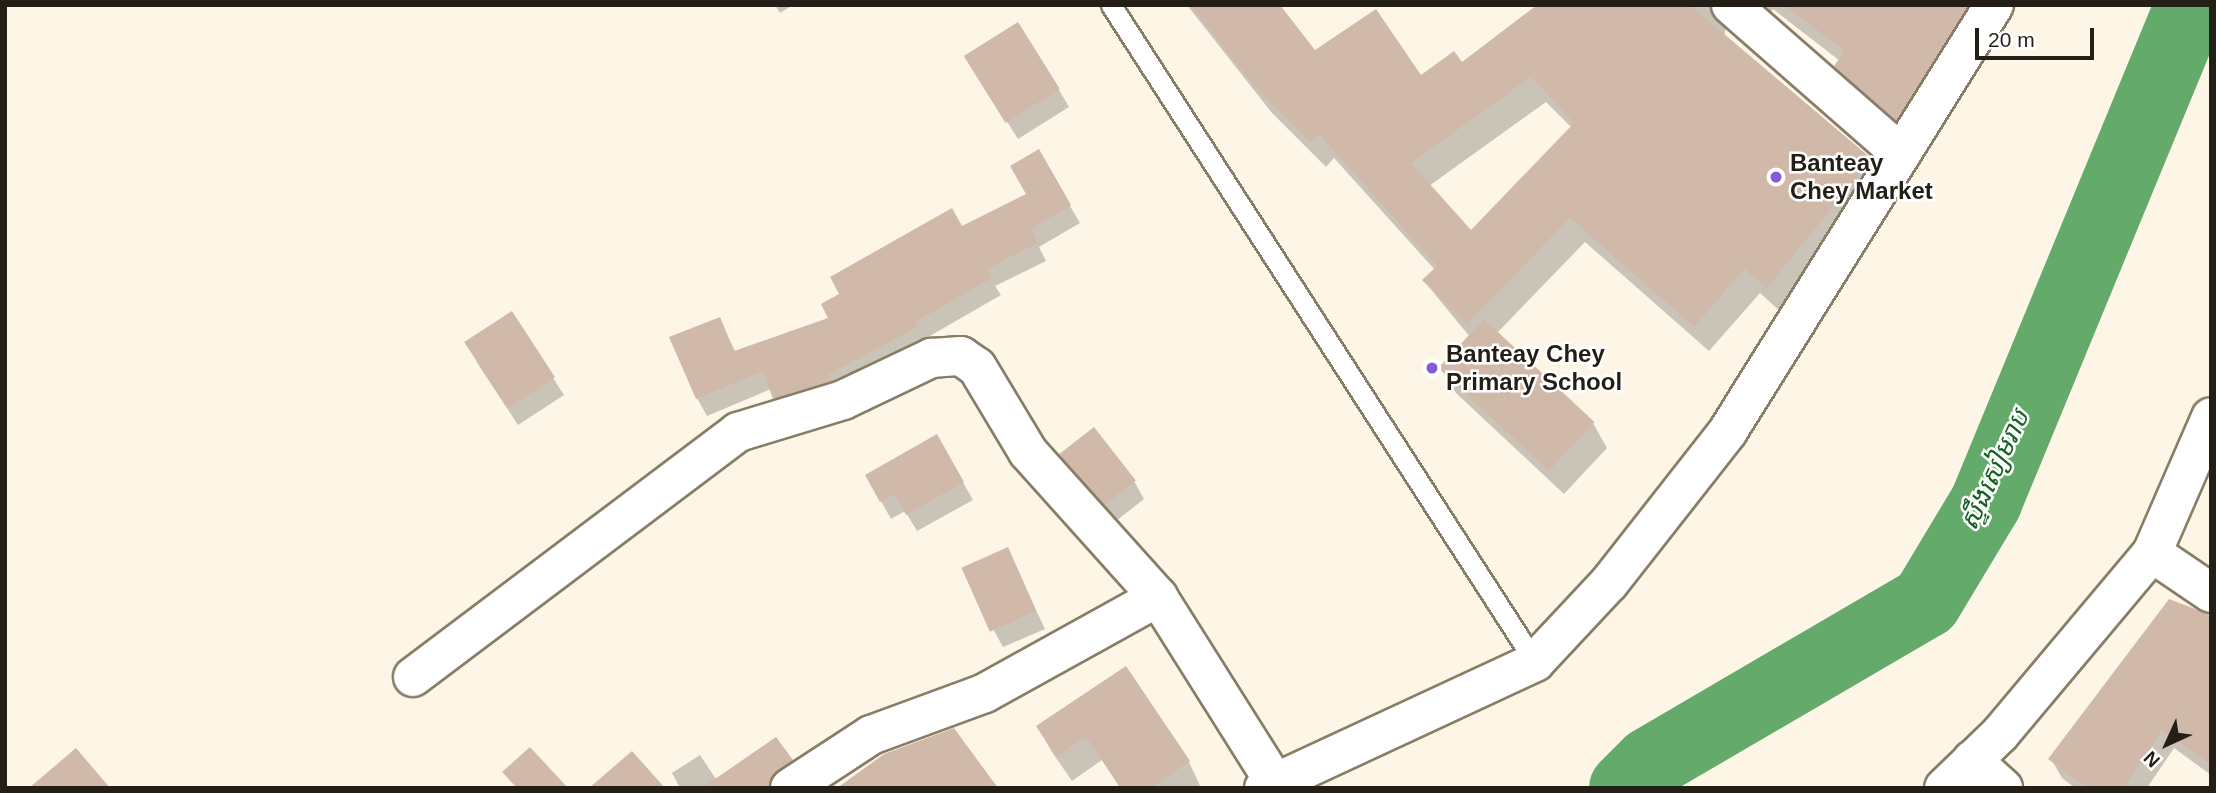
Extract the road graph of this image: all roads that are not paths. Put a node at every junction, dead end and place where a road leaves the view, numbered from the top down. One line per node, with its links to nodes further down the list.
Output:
1 (1111, 5): 9 (lane)
2 (1731, 5): 4 (street)
3 (1994, 5): 4 (street)
4 (1901, 154): 9 (street)
5 (2211, 416): 6 (street)
6 (2152, 553): 7 (street); 11 (street)
7 (2211, 593)
8 (1158, 597): 10 (street); 12 (street); 13 (street)
9 (1535, 662): 12 (street)
10 (413, 677)
11 (1972, 760): 14 (street); 15 (street)
12 (1269, 785)
13 (790, 788)
14 (1944, 788)
15 (2003, 788)

